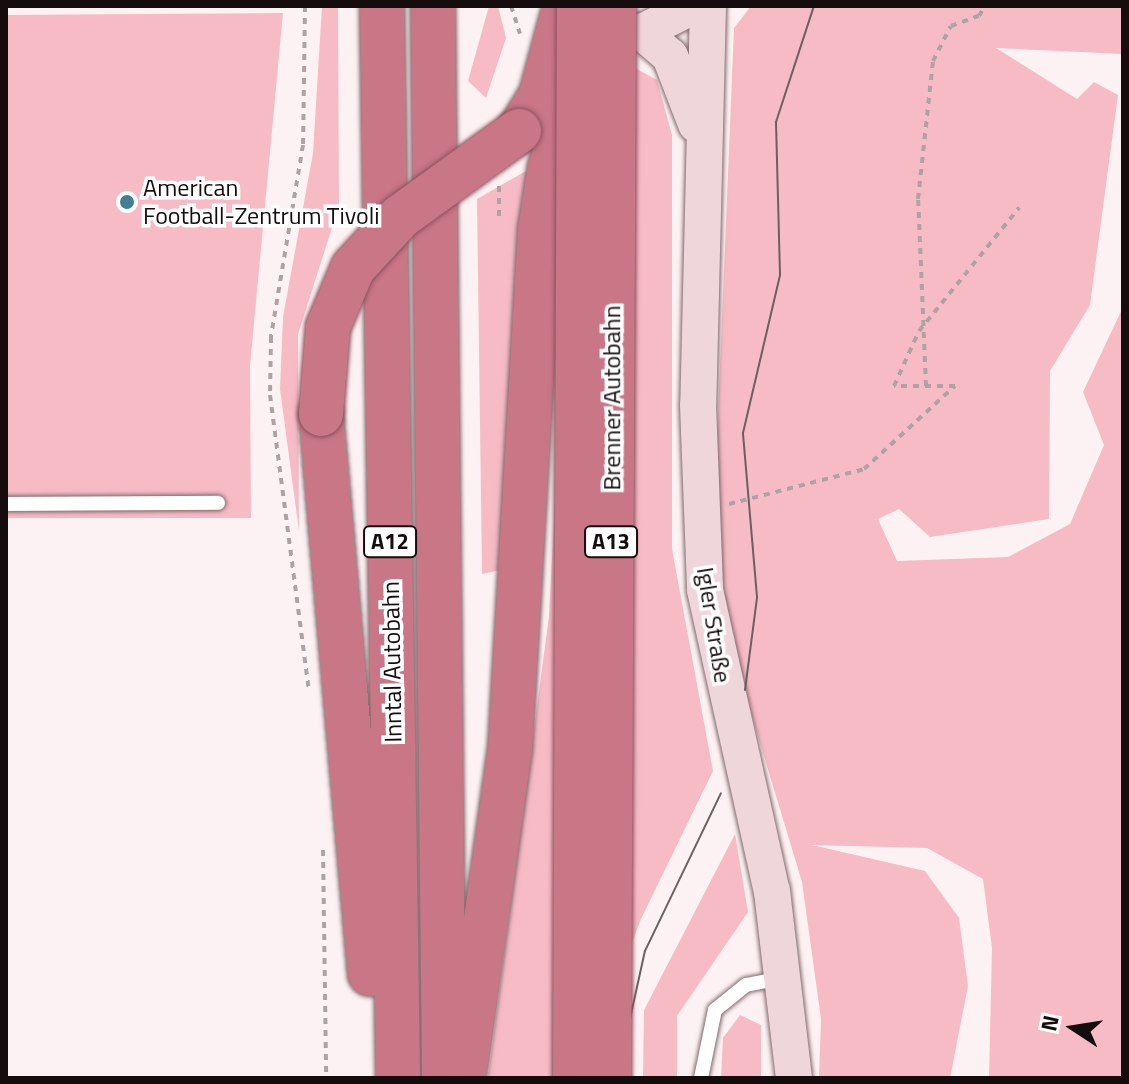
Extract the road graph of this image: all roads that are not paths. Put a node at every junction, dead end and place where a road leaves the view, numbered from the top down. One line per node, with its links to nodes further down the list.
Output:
1 (382, 6): 11 (highway, Inntal Autobahn / A12)
2 (433, 6): 12 (highway, Inntal Autobahn / A12)
3 (694, 6): 5 (main road)
4 (708, 6): 6 (main road, Igler Straße)
5 (592, 17): 6 (main road, Igler Straße); 10 (highway, bridge); 13 (highway); 14 (highway, Brenner Autobahn / A13, bridge); 15 (highway, Brenner Autobahn / A13, bridge)
6 (702, 165): 9 (main road, Igler Straße)
7 (218, 503): 8 (lane)
8 (6, 504)
9 (788, 977): 16 (lane); 17 (main road, Igler Straße)
10 (378, 1078)
11 (398, 1078)
12 (444, 1078)
13 (463, 1078)
14 (575, 1078)
15 (609, 1078)
16 (701, 1078)
17 (794, 1078)

